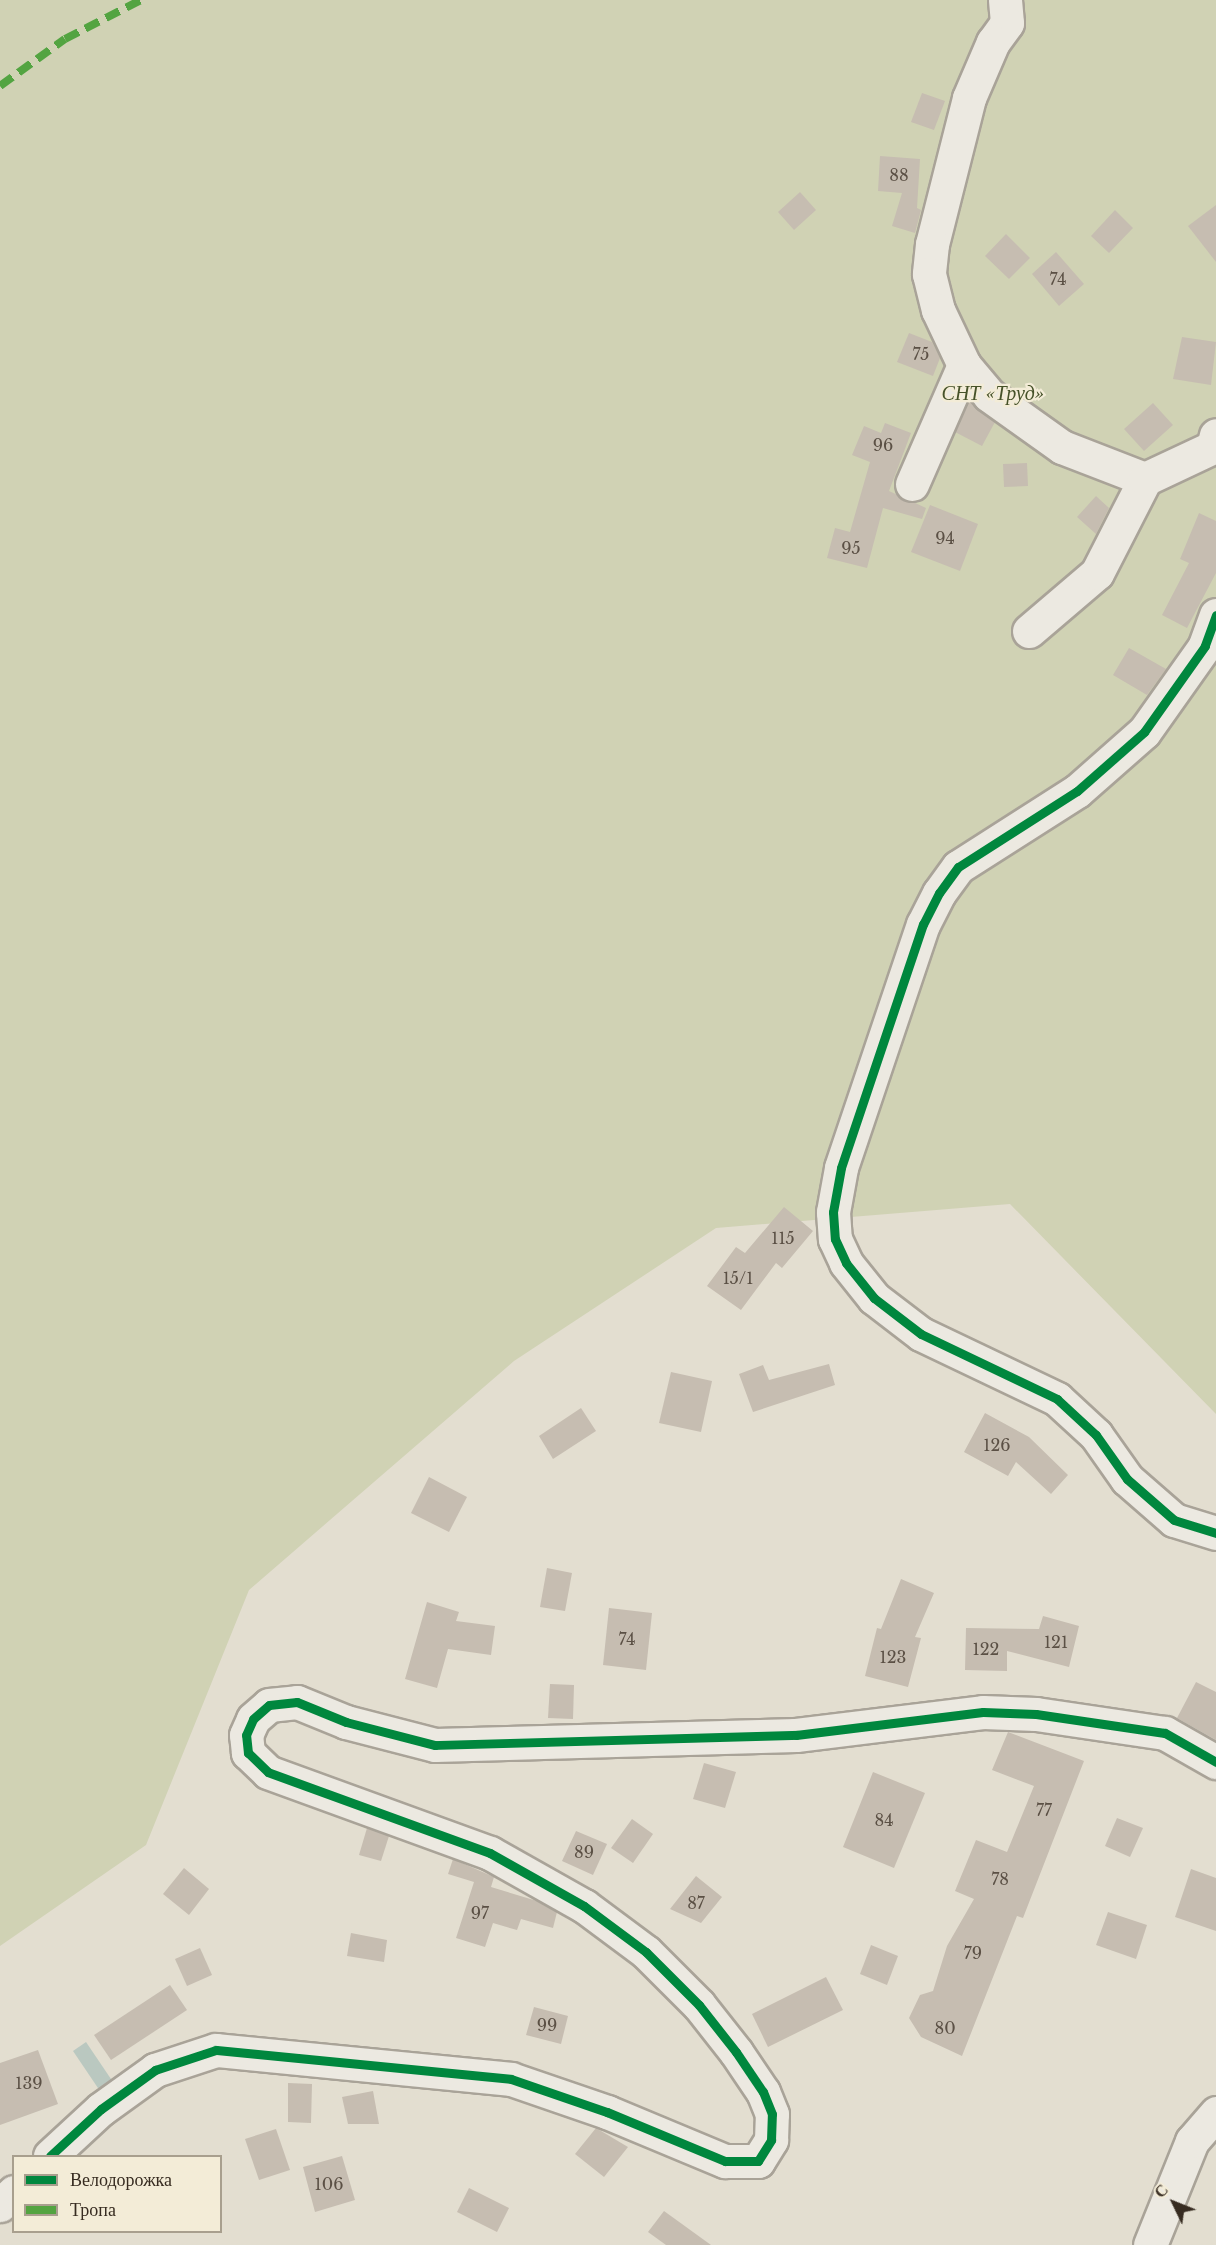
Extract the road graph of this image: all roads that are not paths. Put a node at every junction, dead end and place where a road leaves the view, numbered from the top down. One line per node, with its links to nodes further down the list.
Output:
1 (1005, 0): 2 (street)
2 (964, 364): 4 (street); 5 (street)
3 (1215, 444): 4 (street)
4 (1145, 479): 7 (street)
5 (912, 484)
6 (1216, 615): 8 (street)
7 (1029, 631)
8 (1216, 1533)
9 (1216, 1762): 11 (street)
10 (1216, 2113): 14 (street)
11 (52, 2155)
12 (12, 2194): 13 (street)
13 (0, 2205)
14 (1150, 2245)

